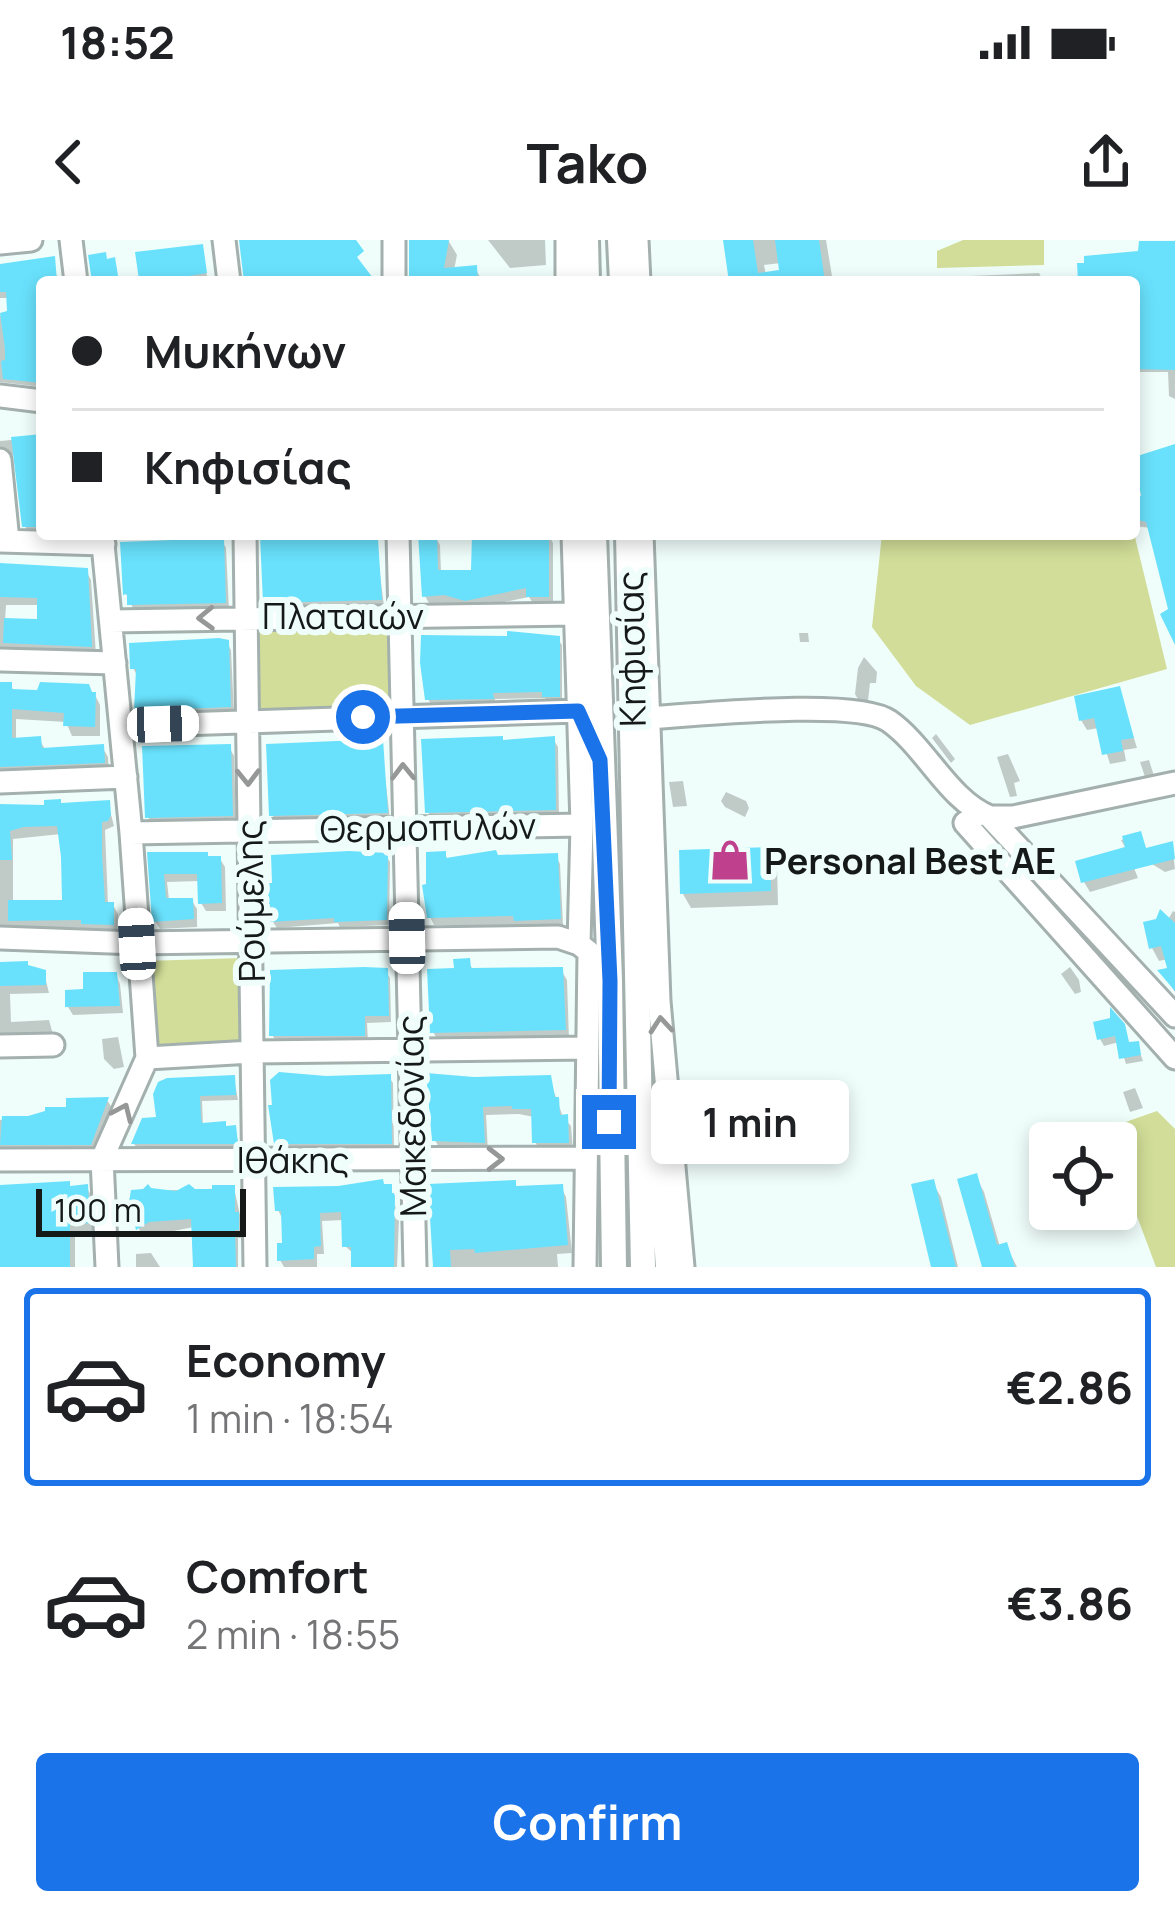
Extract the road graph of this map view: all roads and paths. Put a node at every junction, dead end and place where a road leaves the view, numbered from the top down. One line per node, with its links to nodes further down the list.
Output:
1 (31, 240): 9 (street)
2 (71, 240): 10 (street)
3 (224, 240): 11 (street)
4 (394, 240): 12 (street)
5 (567, 240): 13 (street)
6 (586, 240): 14 (main road)
7 (620, 240): 15 (main road)
8 (637, 240): 16 (street)
9 (0, 244)
10 (75, 276)
11 (228, 276)
12 (394, 276)
13 (567, 276)
14 (587, 276)
15 (622, 276)
16 (639, 276)
17 (0, 396): 18 (street)
18 (36, 400)
19 (0, 460): 28 (street)
20 (54, 540): 28 (street)
21 (103, 540): 33 (street)
22 (245, 540): 32 (street, Ρούμελης)
23 (398, 540): 31 (street, Μακεδονίας)
24 (573, 540): 30 (street)
25 (594, 540): 29 (main road, Κηφισίας)
26 (628, 540): 51 (main road, Κηφισίας)
27 (642, 540): 38 (street)
28 (4, 541)
29 (595, 566): 30 (main road); 41 (main road, Κηφισίας)
30 (575, 606): 31 (street, Πλαταιών); 36 (street)
31 (400, 615): 32 (street, Πλαταιών); 37 (street, Μακεδονίας)
32 (247, 616): 33 (street, Πλαταιών, one-way to 33); 39 (street, Ρούμελης)
33 (111, 621): 35 (street)
34 (0, 661): 35 (street)
35 (115, 663): 40 (street)
36 (578, 711): 37 (street); 41 (main road); 46 (street)
37 (402, 716): 39 (street); 47 (street, Μακεδονίας, one-way to 37)
38 (648, 718): 45 (street); 50 (street)
39 (247, 720): 40 (street); 48 (street, Ρούμελης, one-way to 48)
40 (121, 726): 42 (street)
41 (600, 760): 57 (main road, Κηφισίας)
42 (126, 777): 43 (street); 49 (street)
43 (0, 782)
44 (1175, 783): 45 (street)
45 (985, 815): 58 (street); 65 (street)
46 (582, 824): 47 (street, Θερμοπυλών); 56 (street)
47 (405, 828): 48 (street, Θερμοπυλών); 53 (street, Μακεδονίας)
48 (249, 829): 49 (street, Θερμοπυλών); 54 (street, Ρούμελης)
49 (131, 833): 55 (street)
50 (655, 847): 51 (main road); 79 (street, one-way to 50)
51 (637, 883): 66 (main road, Κηφισίας)
52 (0, 938): 55 (street)
53 (407, 938): 54 (street); 56 (street); 62 (street, Μακεδονίας)
54 (250, 941): 55 (street); 63 (street, Ρούμελης)
55 (137, 944): 64 (street)
56 (584, 948): 57 (main road); 61 (street)
57 (610, 981): 76 (main road, Κηφισίας)
58 (1175, 1016)
59 (53, 1045): 60 (street)
60 (0, 1046)
61 (588, 1048): 62 (street); 67 (street)
62 (410, 1049): 63 (street); 69 (street, Μακεδονίας)
63 (252, 1052): 64 (street); 68 (street, Ρούμελης)
64 (147, 1058): 71 (street, one-way to 64)
65 (1175, 1058)
66 (640, 1108): 77 (main road, Κηφισίας); 78 (main road)
67 (586, 1158): 69 (street, Ιθάκης, one-way to 67); 75 (street)
68 (255, 1159): 69 (street, Ιθάκης); 71 (street, Ιθάκης); 73 (street, Ρούμελης)
69 (412, 1159): 74 (street, Μακεδονίας)
70 (0, 1160): 71 (street, Ιθάκης)
71 (102, 1160): 72 (street)
72 (107, 1267)
73 (255, 1267)
74 (415, 1267)
75 (585, 1267)
76 (614, 1267)
77 (643, 1267)
78 (668, 1267)
79 (683, 1267)

